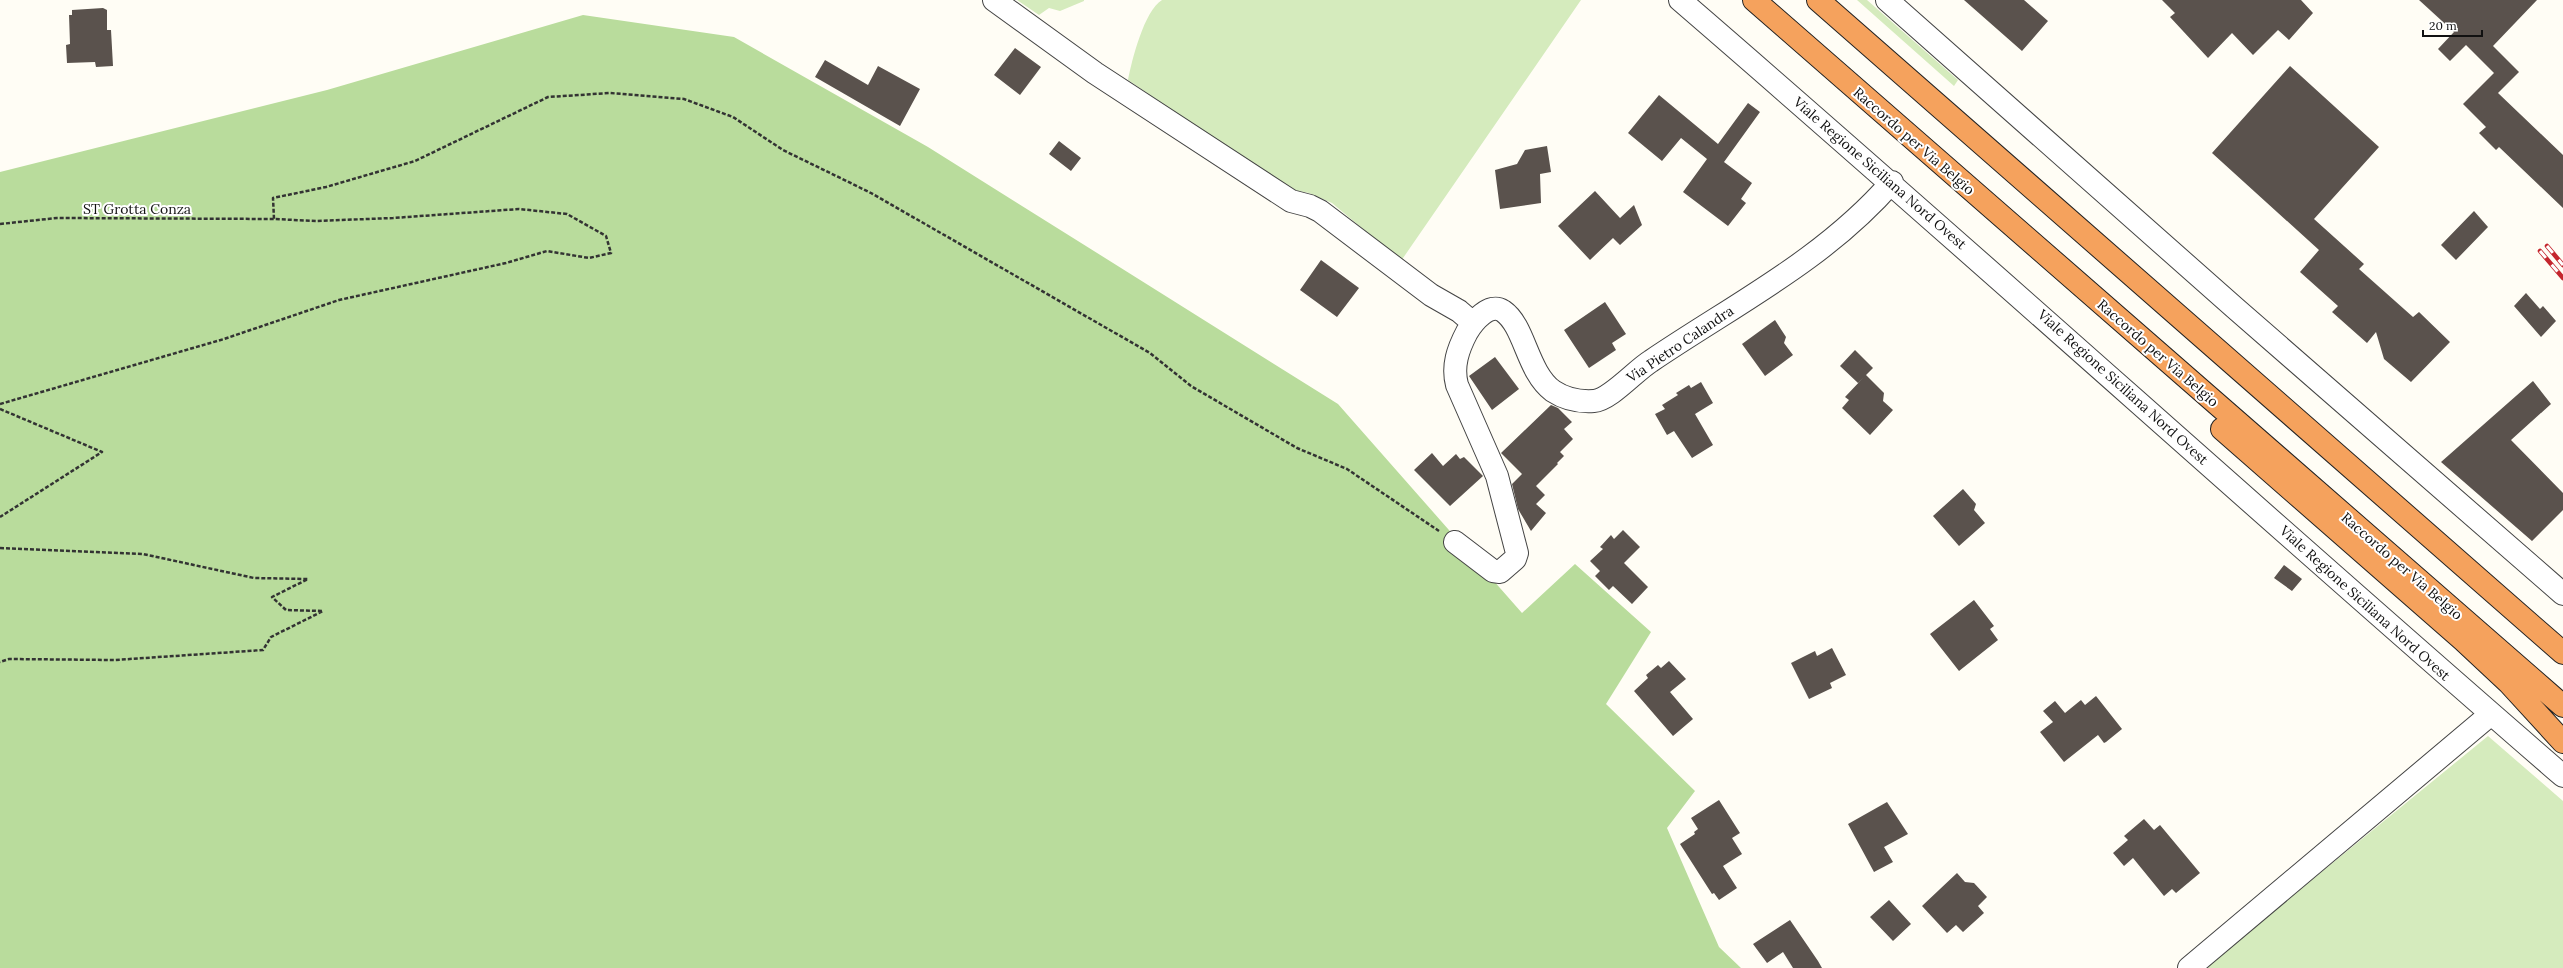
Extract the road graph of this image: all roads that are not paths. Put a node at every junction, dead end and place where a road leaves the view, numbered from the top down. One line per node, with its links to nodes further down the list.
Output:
1 (994, 0): 8 (street)
2 (1680, 0): 6 (street, Viale Regione Siciliana Nord Ovest)
3 (1754, 0): 7 (highway, Raccordo per Via Belgio)
4 (1818, 0): 11 (highway)
5 (1887, 0): 10 (street)
6 (1892, 182): 8 (street, Via Pietro Calandra); 13 (street, Viale Regione Siciliana Nord Ovest)
7 (1994, 211): 12 (highway, Raccordo per Via Belgio); 14 (highway)
8 (1473, 323): 9 (street, Via Pietro Calandra)
9 (1455, 542)
10 (2563, 594)
11 (2563, 653)
12 (2563, 706)
13 (2491, 714): 15 (street, Viale Regione Siciliana Nord Ovest); 16 (street)
14 (2563, 742)
15 (2563, 776)
16 (2189, 968)

